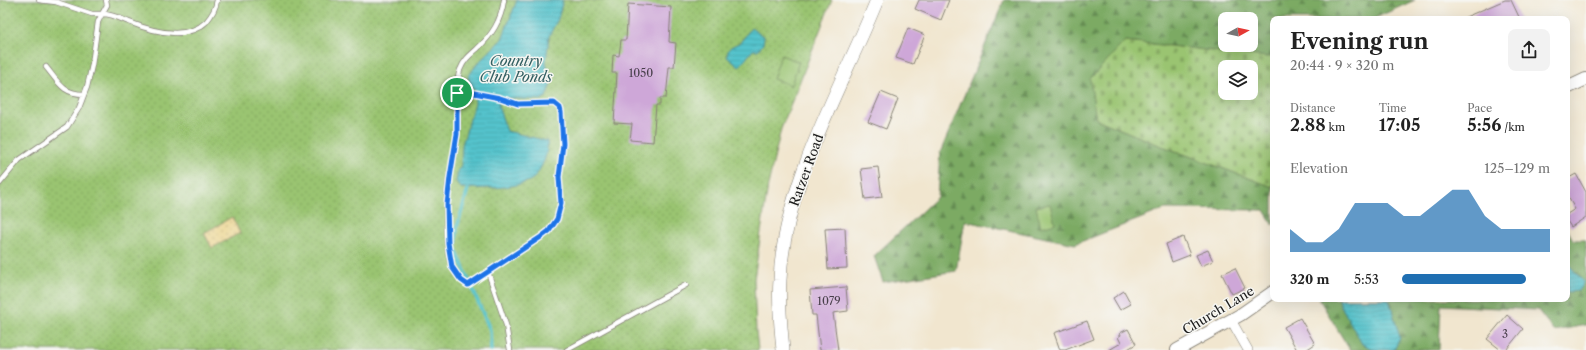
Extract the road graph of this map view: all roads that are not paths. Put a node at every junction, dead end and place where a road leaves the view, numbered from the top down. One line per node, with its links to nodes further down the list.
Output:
1 (39, 0): 6 (lane)
2 (106, 0): 6 (lane)
3 (217, 0): 6 (lane)
4 (504, 0): 10 (lane)
5 (877, 0): 19 (main road, Ratzer Road)
6 (102, 14): 11 (lane)
7 (46, 68): 11 (lane)
8 (1586, 79): 9 (street)
9 (1570, 87)
10 (457, 93): 13 (lane); 13 (lane)
11 (84, 94): 12 (lane)
12 (0, 183)
13 (488, 272): 17 (lane)
14 (686, 285): 18 (lane)
15 (1270, 294): 16 (street, Church Lane)
16 (1231, 320): 20 (street, Church Lane); 21 (street)
17 (510, 350)
18 (567, 350)
19 (783, 350)
20 (1177, 350)
21 (1248, 350)

